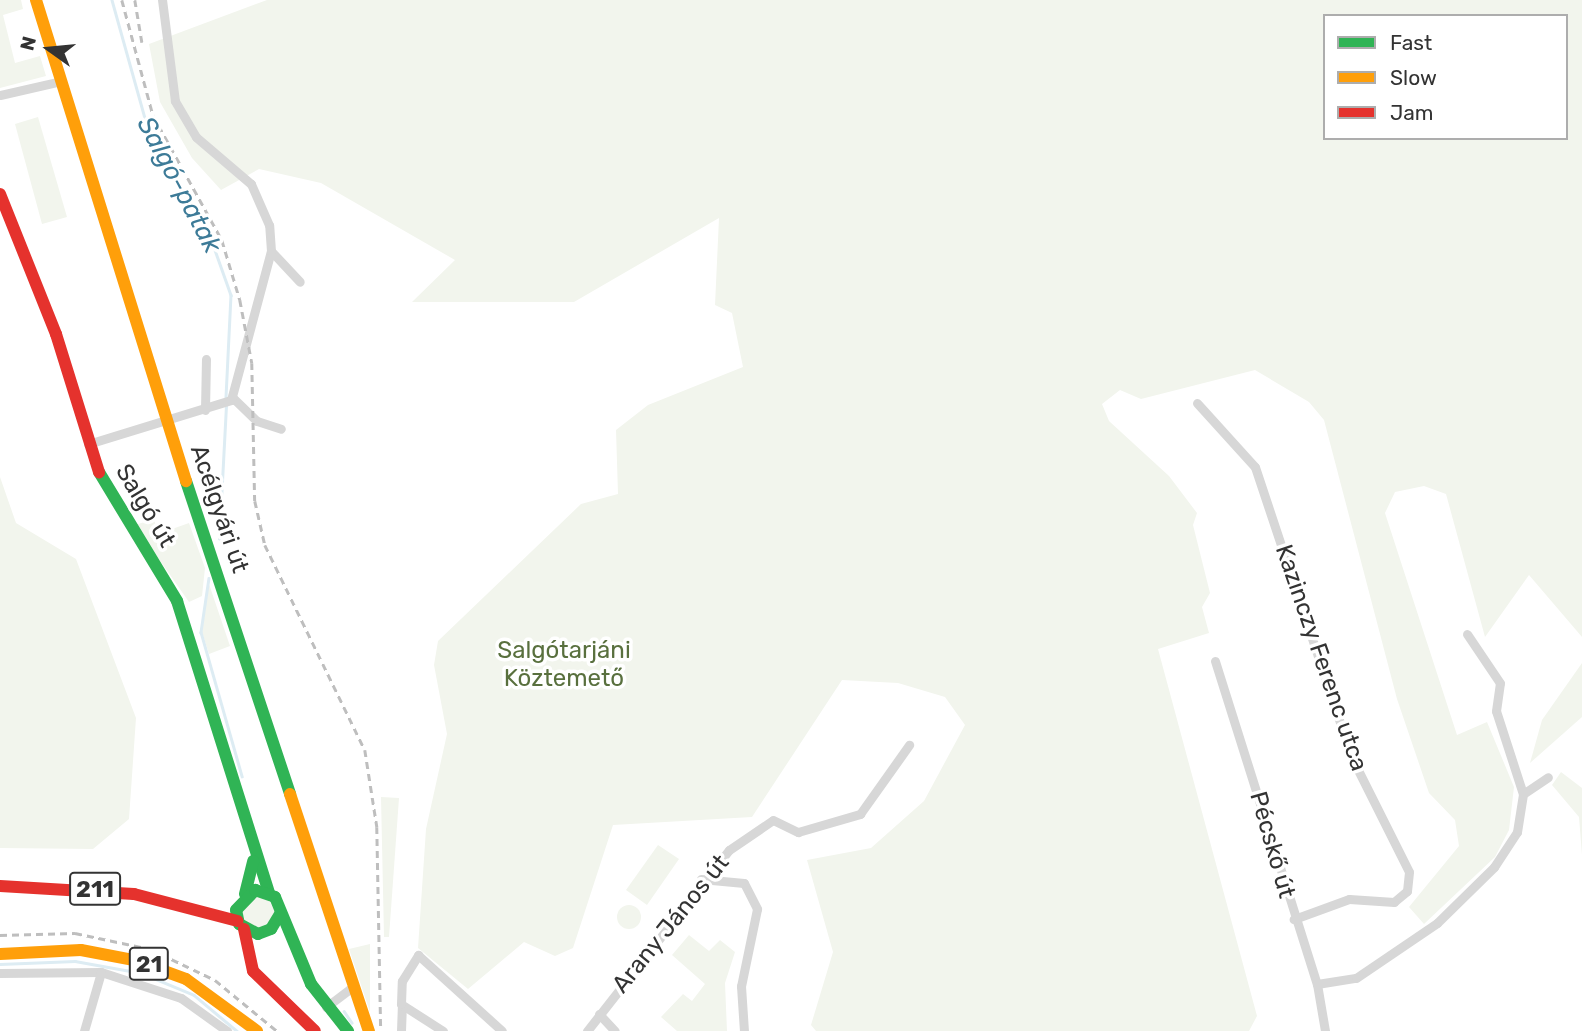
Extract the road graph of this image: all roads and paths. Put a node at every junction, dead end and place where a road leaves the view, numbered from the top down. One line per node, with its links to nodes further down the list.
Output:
1 (36, 0): 3 (main road, Acélgyári út)
2 (162, 0): 6 (street)
3 (57, 82): 4 (street); 12 (main road, Acélgyári út)
4 (0, 95)
5 (0, 194): 14 (main road, Salgó út)
6 (271, 251): 7 (street); 9 (street)
7 (300, 282)
8 (206, 359): 11 (street)
9 (228, 402): 11 (street); 13 (street)
10 (1197, 403): 29 (street, Kazinczy Ferenc utca)
11 (205, 410): 12 (street)
12 (166, 421): 14 (street); 38 (main road, Acélgyári út)
13 (281, 429)
14 (88, 444): 20 (main road, Salgó út)
15 (1467, 634): 19 (street)
16 (1215, 661): 29 (street, Pécskő út)
17 (909, 745): 21 (street, Arany János út)
18 (1548, 777): 19 (street)
19 (1524, 793): 37 (street)
20 (253, 839): 25 (main road, Salgó út); 26 (main road)
21 (721, 858): 22 (street); 23 (street, Arany János út)
22 (733, 878): 23 (street); 53 (street)
23 (701, 879): 41 (street, Arany János út)
24 (0, 886): 27 (main road, 211)
25 (269, 892): 26 (main road, 211); 28 (main road, 211)
26 (242, 897): 27 (main road, 211); 30 (main road)
27 (190, 904): 30 (main road, 211)
28 (280, 914): 31 (main road); 33 (main road, 211)
29 (1294, 919): 37 (street, Pécskő út)
30 (241, 925): 31 (main road, 211); 36 (main road)
31 (263, 933): 33 (main road, 211); 36 (main road)
32 (0, 954): 44 (main road, 21)
33 (304, 971): 40 (main road, 211)
34 (101, 972): 35 (street); 42 (street); 43 (street)
35 (0, 973)
36 (264, 983): 45 (main road)
37 (1317, 984): 54 (street, Pécskő út)
38 (354, 986): 40 (street); 47 (main road, Acélgyári út)
39 (402, 1007): 48 (street); 49 (street); 50 (street)
40 (325, 1008): 46 (main road, 211)
41 (598, 1014): 51 (street, Arany János út); 52 (street, Arany János út)
42 (84, 1031)
43 (227, 1031)
44 (257, 1031)
45 (315, 1031)
46 (348, 1031)
47 (369, 1031)
48 (401, 1031)
49 (443, 1031)
50 (502, 1031)
51 (587, 1031)
52 (615, 1031)
53 (744, 1031)
54 (1325, 1031)

